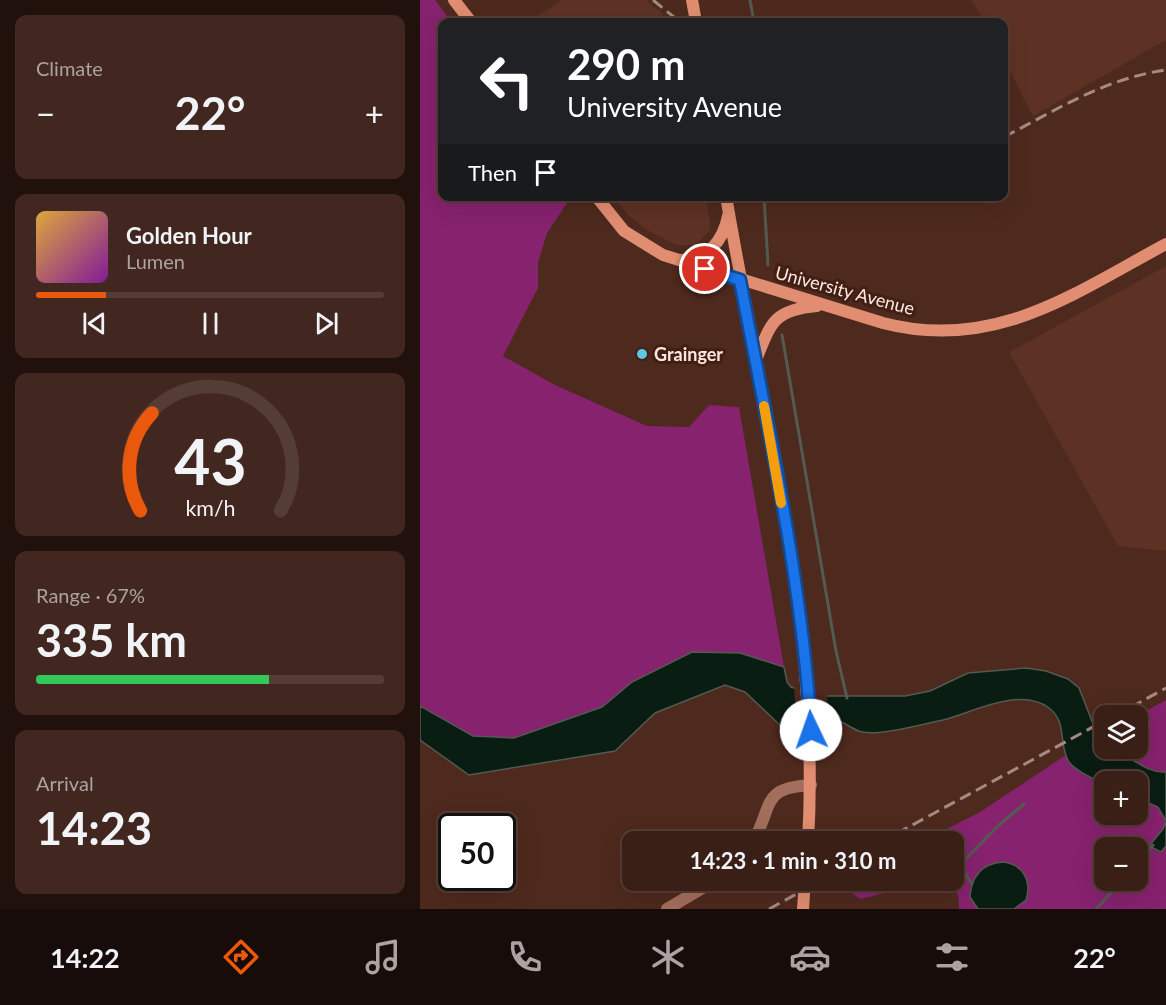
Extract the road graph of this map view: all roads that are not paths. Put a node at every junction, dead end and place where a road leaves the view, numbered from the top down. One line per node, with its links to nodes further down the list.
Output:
1 (454, 0): 3 (main road)
2 (692, 0): 4 (main road)
3 (468, 18)
4 (695, 18)
5 (600, 201): 9 (main road, University Avenue)
6 (727, 201): 7 (main road)
7 (728, 212): 9 (main road); 10 (main road)
8 (1166, 244): 11 (main road, University Avenue)
9 (671, 259): 10 (main road, University Avenue)
10 (740, 280): 11 (main road, University Avenue); 12 (main road)
11 (826, 306): 12 (main road)
12 (755, 361): 13 (main road)
13 (811, 785): 14 (street); 15 (main road)
14 (758, 831)
15 (809, 831)
16 (697, 891): 18 (street)
17 (804, 891): 19 (main road, bridge)
18 (667, 909)
19 (803, 909)

